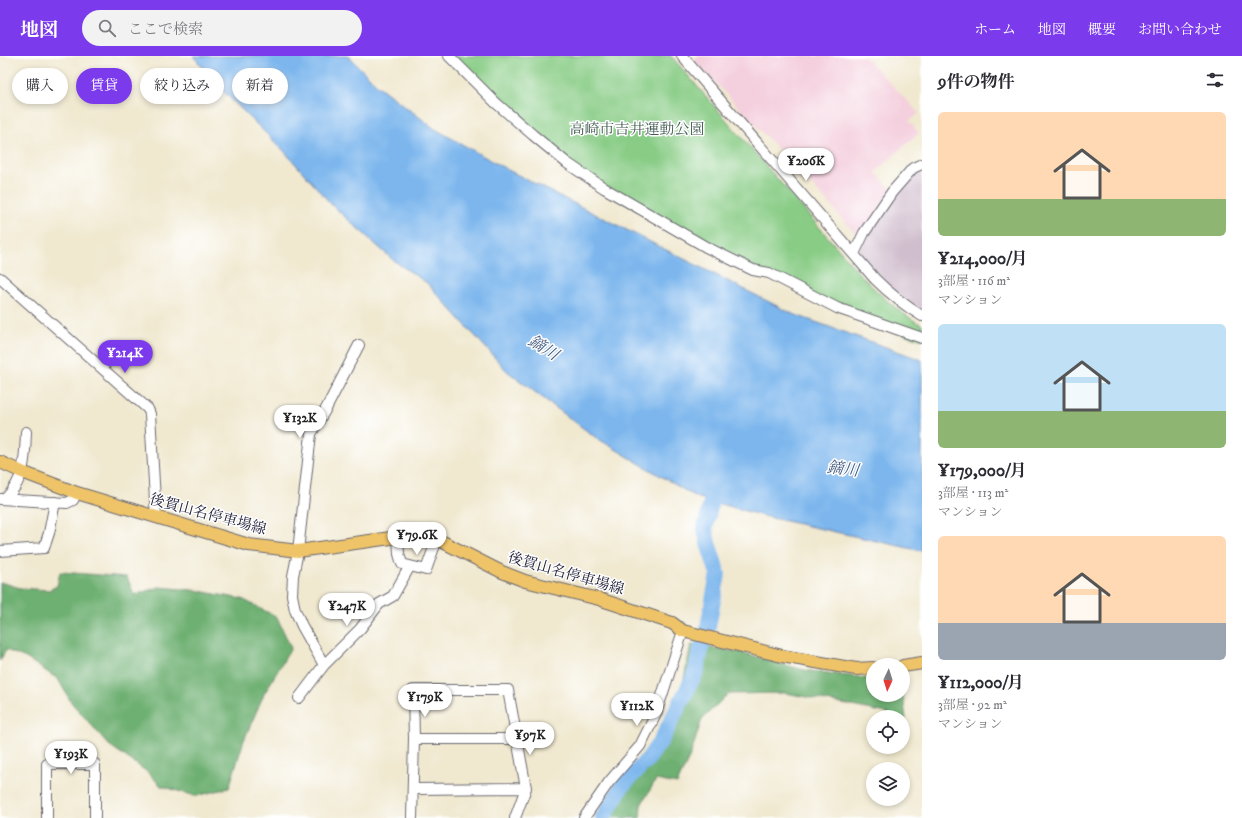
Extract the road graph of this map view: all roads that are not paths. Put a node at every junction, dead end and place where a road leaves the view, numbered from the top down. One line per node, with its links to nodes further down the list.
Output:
1 (450, 56): 7 (street)
2 (682, 56): 4 (street)
3 (922, 164): 4 (street)
4 (854, 254): 6 (street)
5 (0, 278): 15 (street)
6 (922, 316)
7 (922, 338)
8 (359, 345): 19 (street)
9 (26, 432): 11 (street)
10 (0, 462): 11 (main road, 後賀山名停車場線)
11 (22, 472): 12 (main road, 後賀山名停車場線); 13 (street)
12 (77, 493): 14 (street); 15 (main road, 後賀山名停車場線)
13 (2, 499): 14 (street)
14 (55, 502): 18 (street)
15 (156, 517): 19 (main road, 後賀山名停車場線)
16 (398, 537): 17 (main road, 後賀山名停車場線); 19 (main road, 後賀山名停車場線); 20 (street)
17 (437, 539): 20 (street); 21 (main road, 後賀山名停車場線)
18 (0, 551)
19 (298, 551): 23 (street)
20 (410, 566): 23 (street)
21 (683, 631): 25 (main road, 後賀山名停車場線); 35 (street)
22 (922, 663): 24 (main road)
23 (324, 665): 26 (street)
24 (910, 665)
25 (866, 668)
26 (298, 698)
27 (516, 738): 28 (street); 28 (street); 29 (street)
28 (414, 739): 30 (street)
29 (526, 788): 30 (street); 34 (street)
30 (414, 789): 33 (street)
31 (47, 818): 32 (street)
32 (95, 818)
33 (412, 818)
34 (515, 818)
35 (584, 818)

